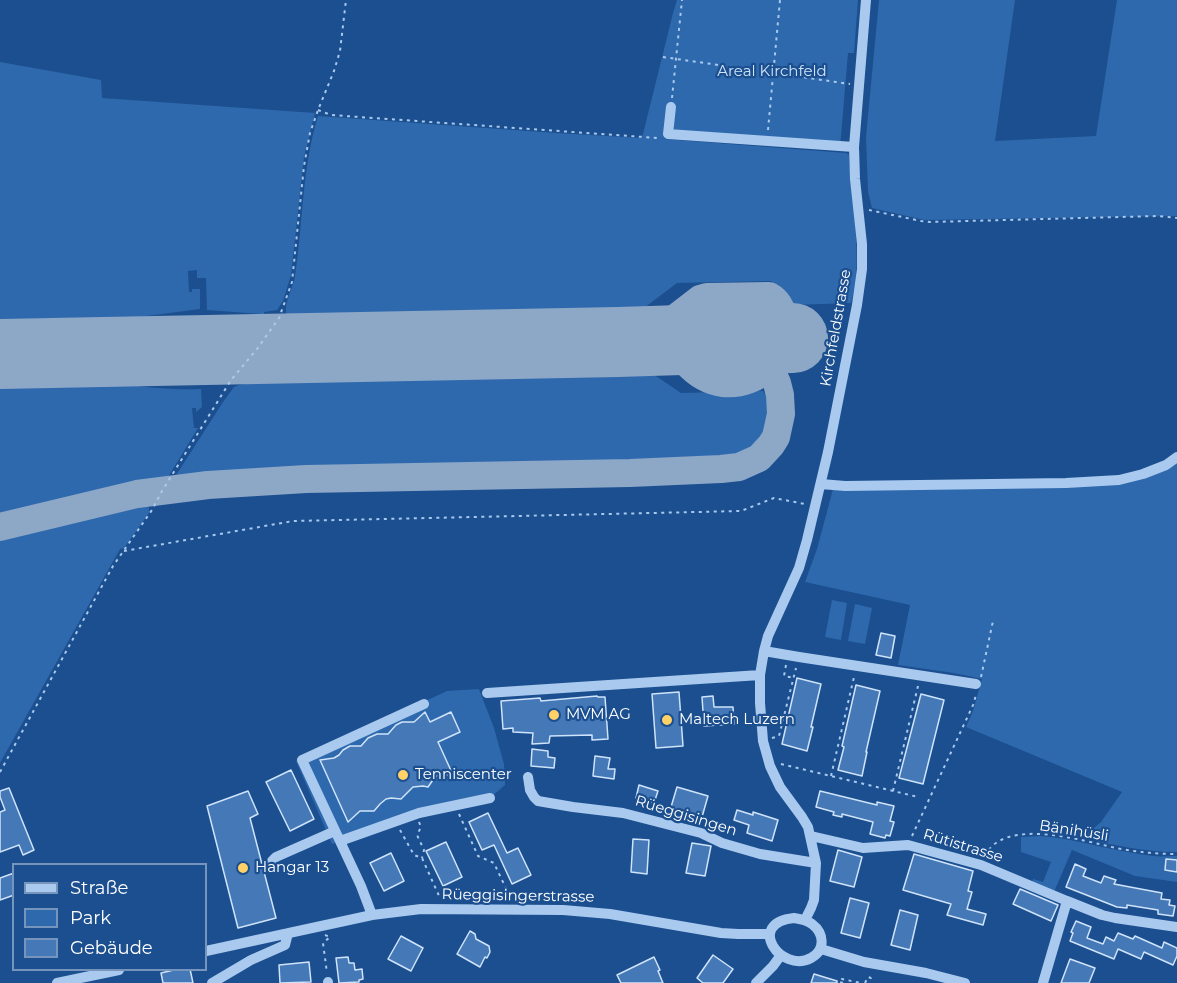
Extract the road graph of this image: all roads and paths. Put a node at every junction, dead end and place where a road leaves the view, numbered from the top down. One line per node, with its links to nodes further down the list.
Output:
1 (346, 0): 10 (path)
2 (681, 0): 6 (path)
3 (780, 0): 7 (path)
4 (866, 0): 8 (street, Kirchfeldstrasse)
5 (663, 57): 6 (path)
6 (676, 59): 7 (path); 9 (path)
7 (772, 73): 8 (path); 12 (path)
8 (859, 86): 13 (street, Kirchfeldstrasse)
9 (671, 107): 12 (street)
10 (318, 110): 11 (path); 19 (path)
11 (666, 138)
12 (767, 142): 13 (street)
13 (854, 147): 14 (street, Kirchfeldstrasse)
14 (859, 208): 15 (path); 17 (street, Kirchfeldstrasse)
15 (1177, 218)
16 (1177, 457): 17 (street)
17 (821, 484): 18 (street, Kirchfeldstrasse)
18 (814, 506): 19 (path); 21 (street, Kirchfeldstrasse)
19 (123, 551): 33 (path)
20 (993, 621): 28 (path)
21 (764, 651): 25 (street, Kirchfeldstrasse); 28 (street)
22 (787, 661): 26 (path)
23 (798, 662): 26 (path)
24 (856, 671): 34 (path)
25 (760, 675): 29 (street); 31 (street, Kirchfeldstrasse)
26 (794, 678): 31 (path)
27 (920, 679): 36 (path)
28 (978, 683): 44 (path)
29 (487, 693)
30 (424, 704): 42 (street)
31 (763, 741): 32 (street, Kirchfeldstrasse)
32 (770, 766): 34 (path); 43 (street, Kirchfeldstrasse)
33 (0, 772)
34 (831, 776): 36 (path)
35 (528, 777): 47 (street, Rüeggisingen)
36 (893, 791): 37 (path)
37 (918, 797)
38 (489, 798): 42 (street)
39 (457, 810): 50 (path)
40 (418, 818): 46 (path)
41 (398, 824): 46 (path)
42 (338, 836): 49 (street); 53 (street)
43 (811, 836): 44 (street, Rütistrasse); 47 (street, Kirchfeldstrasse)
44 (908, 844): 48 (street, Rütistrasse)
45 (1177, 854): 48 (path, Bänihüsli)
46 (422, 858): 51 (path)
47 (816, 863): 54 (street, Kirchfeldstrasse)
48 (981, 864): 52 (street, Rütistrasse)
49 (270, 867)
50 (510, 897)
51 (440, 898)
52 (1067, 902): 55 (street, Rütistrasse); 71 (street)
53 (372, 915): 56 (street, Rüeggisingerstrasse); 57 (street, Rüeggisingerstrasse)
54 (805, 920): 57 (street); 59 (street)
55 (1177, 927)
56 (288, 933): 60 (street, Rüeggisingerstrasse); 66 (street)
57 (769, 934): 61 (street)
58 (324, 935): 62 (path)
59 (821, 949): 61 (street); 70 (street)
60 (207, 951)
61 (781, 955): 67 (street)
62 (326, 968)
63 (110, 971): 65 (street)
64 (871, 976): 69 (path)
65 (57, 983)
66 (212, 983)
67 (756, 983)
68 (843, 983): 69 (path)
69 (865, 983)
70 (965, 983)
71 (1043, 983)

